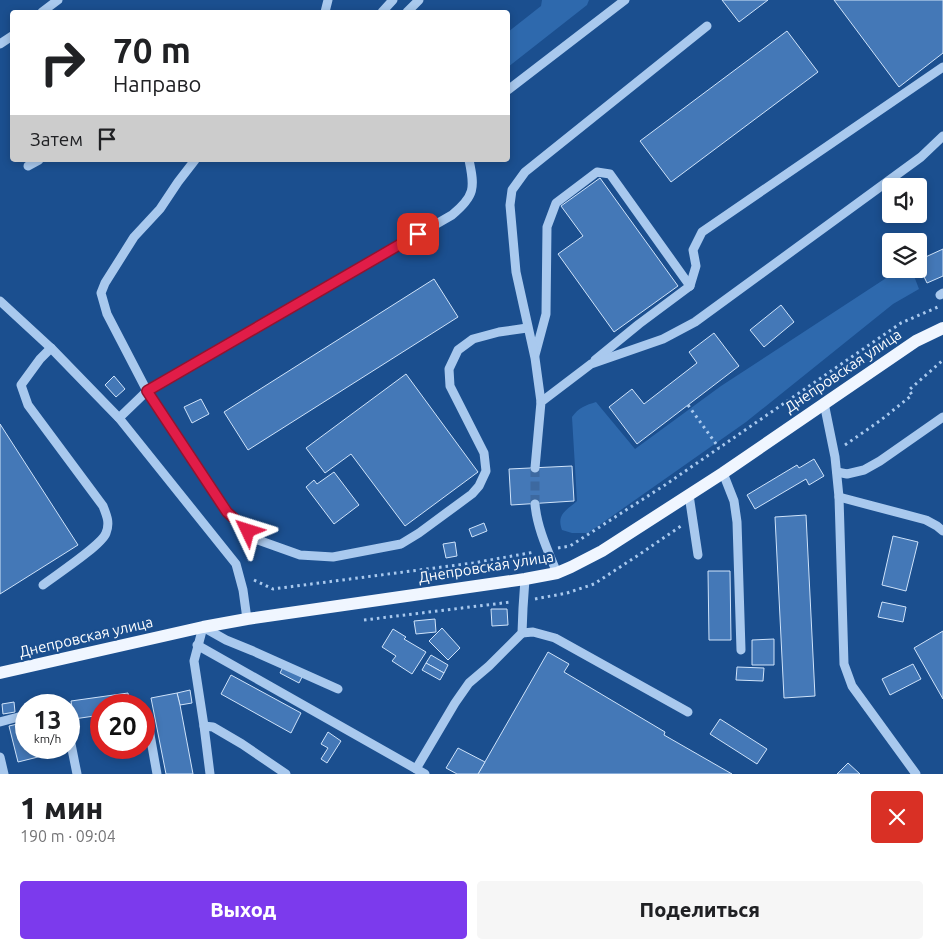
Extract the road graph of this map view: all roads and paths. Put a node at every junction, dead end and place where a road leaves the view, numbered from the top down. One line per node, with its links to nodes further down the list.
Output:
1 (58, 0): 5 (lane)
2 (393, 0): 6 (lane)
3 (419, 0): 7 (lane)
4 (625, 0): 10 (lane)
5 (45, 10)
6 (384, 10)
7 (409, 10)
8 (707, 26): 19 (lane)
9 (943, 67): 16 (lane)
10 (510, 88)
11 (943, 136): 24 (lane)
12 (35, 162): 15 (lane)
13 (193, 162): 25 (lane)
14 (469, 162): 25 (lane)
15 (28, 166)
16 (690, 286): 22 (lane); 24 (lane)
17 (0, 300): 21 (lane)
18 (943, 305): 31 (path)
19 (528, 328): 22 (lane); 25 (lane)
20 (943, 328): 27 (main road, Днепровская улица)
21 (51, 348): 30 (lane); 45 (lane)
22 (535, 358): 26 (lane)
23 (943, 360): 32 (path)
24 (591, 364): 26 (lane)
25 (147, 391): 30 (lane)
26 (540, 402): 33 (lane)
27 (824, 403): 32 (lane); 35 (main road, Днепровская улица)
28 (688, 405): 31 (path)
29 (943, 417): 34 (lane)
30 (119, 418): 42 (lane)
31 (719, 448): 40 (path)
32 (834, 453): 34 (lane)
33 (535, 468)
34 (837, 472): 37 (lane)
35 (723, 473): 36 (main road, Днепровская улица); 50 (lane)
36 (689, 495): 41 (lane); 43 (main road, Днепровская улица)
37 (839, 497): 39 (lane); 67 (lane)
38 (535, 504): 40 (lane)
39 (943, 532)
40 (548, 550): 42 (path); 43 (lane)
41 (698, 556)
42 (238, 570): 46 (lane)
43 (557, 573): 44 (main road, Днепровская улица)
44 (525, 578): 46 (main road, Днепровская улица); 48 (lane)
45 (44, 585)
46 (247, 619): 47 (main road, Днепровская улица)
47 (203, 627): 49 (lane); 51 (main road, Днепровская улица); 52 (lane)
48 (522, 633): 53 (lane); 60 (lane)
49 (198, 645): 56 (lane); 60 (lane)
50 (741, 650)
51 (0, 672)
52 (338, 689)
53 (688, 712)
54 (15, 719): 55 (lane)
55 (0, 722)
56 (204, 726): 64 (lane); 65 (lane)
57 (0, 757): 61 (lane)
58 (74, 759): 62 (lane)
59 (154, 759): 63 (lane)
60 (416, 769): 66 (lane)
61 (4, 774)
62 (77, 774)
63 (157, 774)
64 (210, 774)
65 (286, 774)
66 (425, 774)
67 (916, 774)

